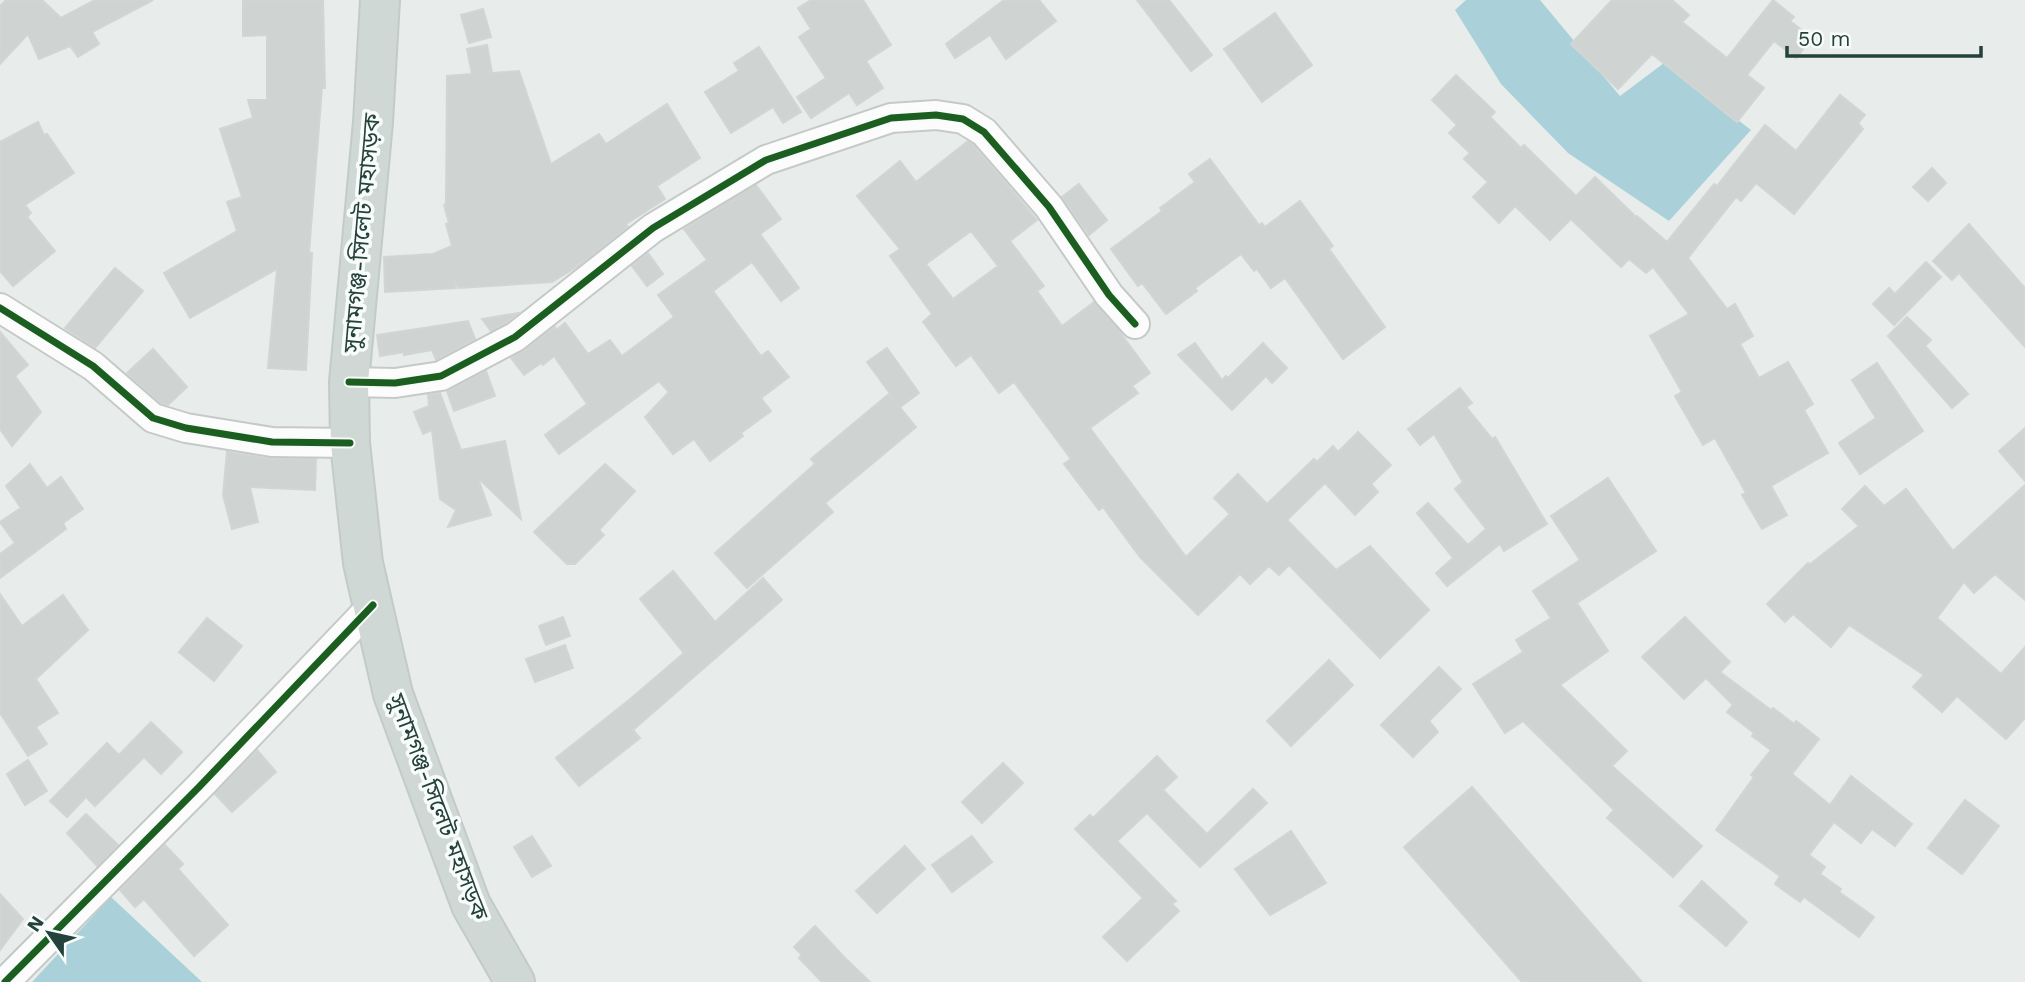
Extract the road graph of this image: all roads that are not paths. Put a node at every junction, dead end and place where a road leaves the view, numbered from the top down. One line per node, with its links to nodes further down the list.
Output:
1 (380, 0): 4 (main road, সুনামগঞ্জ-সিলেট মহাসড়ক)
2 (0, 308): 5 (street)
3 (1135, 324): 4 (street)
4 (349, 382): 5 (main road, সুনামগঞ্জ-সিলেট মহাসড়ক)
5 (350, 443): 6 (main road, সুনামগঞ্জ-সিলেট মহাসড়ক)
6 (373, 605): 7 (street); 8 (main road, সুনামগঞ্জ-সিলেট মহাসড়ক)
7 (5, 982)
8 (514, 982)

